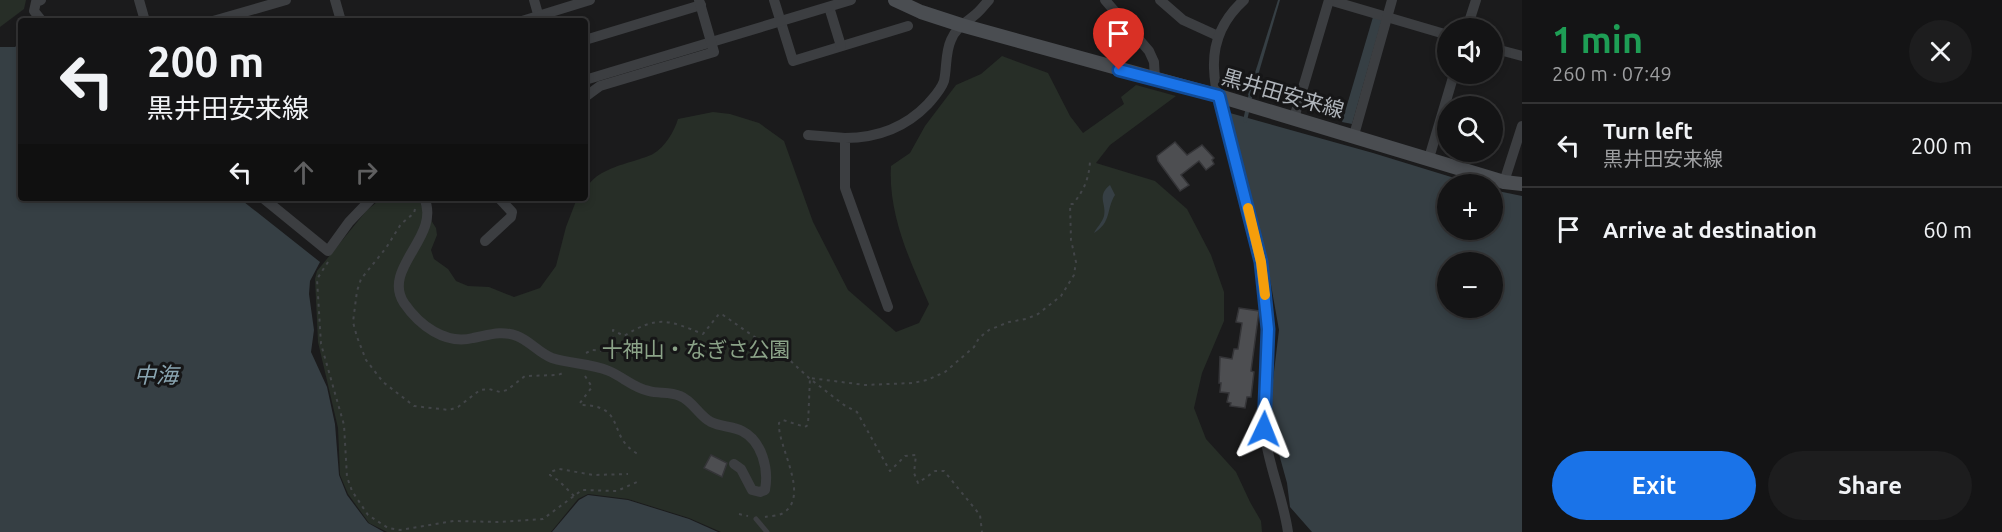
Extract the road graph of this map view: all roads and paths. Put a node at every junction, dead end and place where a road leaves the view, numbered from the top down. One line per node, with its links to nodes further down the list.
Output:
1 (41, 0): 21 (street)
2 (139, 0): 22 (street)
3 (286, 0): 23 (street)
4 (335, 0): 24 (street)
5 (534, 0): 25 (street)
6 (590, 0): 26 (street)
7 (774, 0): 28 (street)
8 (851, 0): 19 (street)
9 (895, 0): 18 (main road, 黒井田安来線)
10 (989, 0): 29 (street)
11 (1105, 0): 39 (street)
12 (1244, 0): 32 (street)
13 (1329, 0): 20 (street); 43 (street)
14 (1392, 0): 20 (street)
15 (1476, 0): 27 (street)
16 (1162, 1): 32 (street)
17 (701, 2): 33 (street); 34 (street)
18 (919, 6): 29 (main road, 黒井田安来線)
19 (829, 7): 28 (street); 35 (street)
20 (1386, 17): 31 (street); 46 (street)
21 (40, 18)
22 (145, 18)
23 (223, 18)
24 (340, 18)
25 (540, 18)
26 (543, 18)
27 (1470, 18)
28 (780, 22): 34 (street); 35 (street)
29 (961, 25): 39 (main road, 黒井田安来線); 47 (street)
30 (908, 26): 35 (street)
31 (1437, 32)
32 (1218, 36): 42 (street)
33 (588, 39)
34 (712, 42): 38 (street); 41 (street)
35 (841, 46)
36 (1503, 51): 37 (street)
37 (1522, 56)
38 (588, 79)
39 (1155, 79): 42 (main road, 黒井田安来線)
40 (1451, 84): 48 (street)
41 (588, 95)
42 (1219, 96): 43 (main road, 黒井田安来線); 67 (street)
43 (1294, 118): 46 (main road, 黒井田安来線)
44 (1522, 126): 50 (street)
45 (808, 135): 47 (street)
46 (1354, 135): 48 (main road, 黒井田安来線)
47 (845, 138): 58 (street)
48 (1429, 158): 50 (main road, 黒井田安来線)
49 (1090, 161): 60 (path)
50 (1504, 182): 51 (main road, 黒井田安来線)
51 (1522, 184)
52 (267, 201): 57 (street)
53 (369, 201): 57 (street)
54 (502, 201): 56 (street)
55 (420, 202): 59 (street); 59 (path)
56 (485, 241)
57 (328, 251): 65 (path)
58 (888, 307)
59 (576, 363): 60 (path); 61 (path); 62 (street)
60 (810, 378): 66 (path); 70 (path)
61 (638, 454)
62 (735, 464)
63 (628, 474): 65 (path)
64 (637, 482): 65 (path)
65 (574, 496)
66 (782, 514)
67 (1286, 517): 71 (street); 72 (lane)
68 (756, 519): 69 (lane)
69 (766, 532)
70 (982, 532)
71 (1288, 532)
72 (1295, 532)

